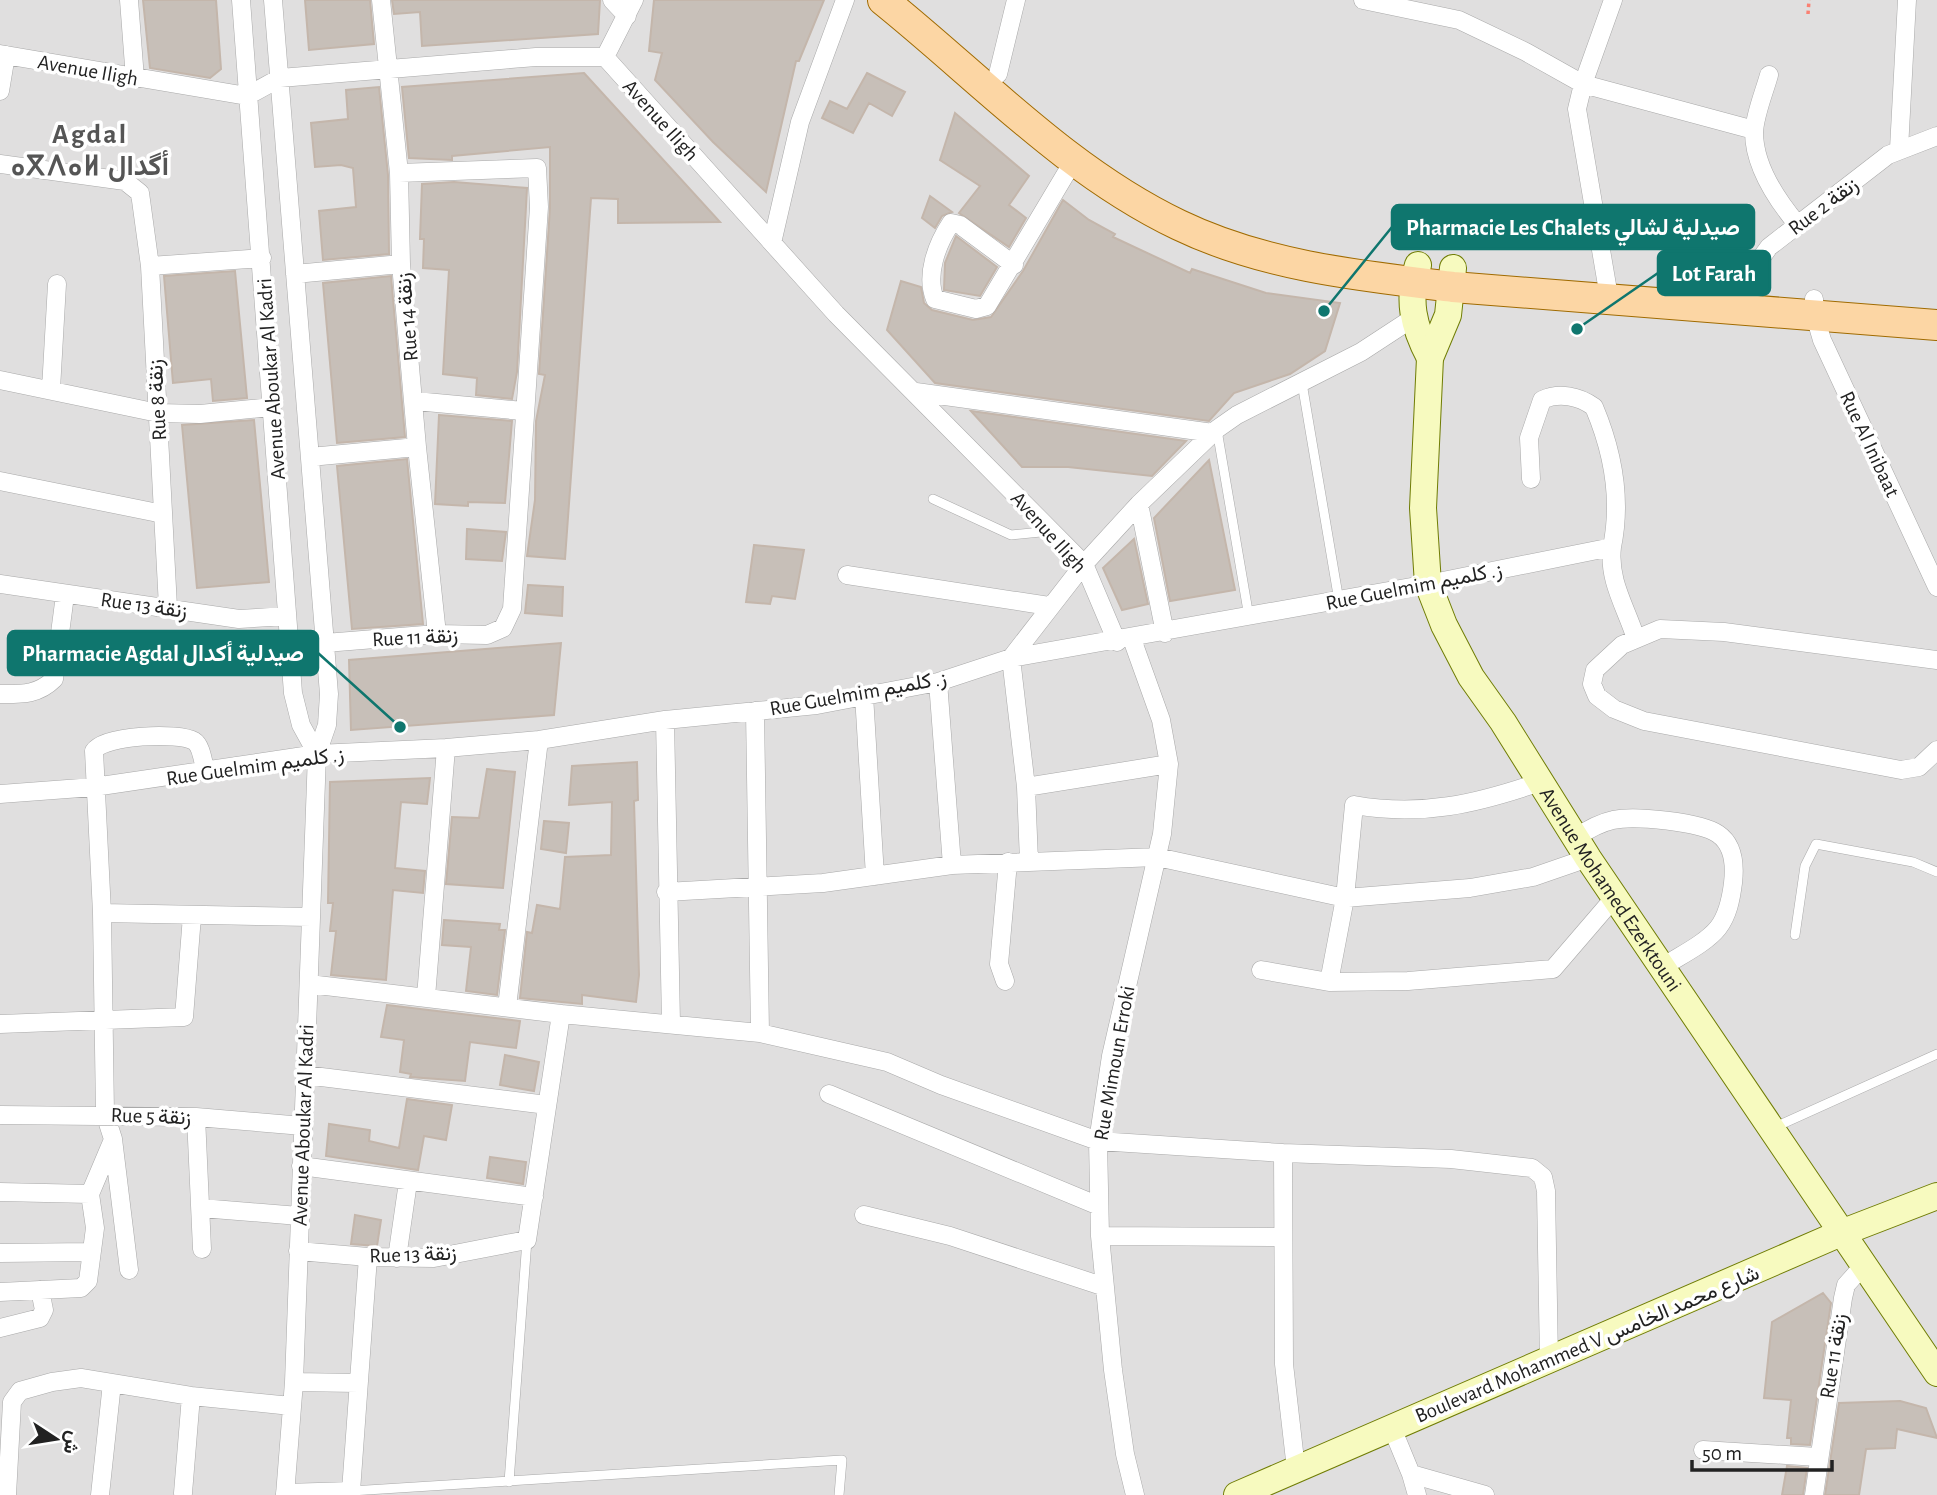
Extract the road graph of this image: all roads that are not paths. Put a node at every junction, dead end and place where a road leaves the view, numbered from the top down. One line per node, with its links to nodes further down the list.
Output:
1 (129, 0): 20 (street)
2 (240, 0): 23 (street, Avenue Aboukar Al Kadri)
3 (273, 0): 19 (street, Avenue Aboukar Al Kadri)
4 (381, 0): 16 (street, Rue 14 زنقة)
5 (612, 0): 13 (street)
6 (845, 0): 31 (street)
7 (883, 0): 27 (main road)
8 (912, 0): 17 (main road)
9 (1016, 0): 17 (street)
10 (1363, 0): 21 (street)
11 (1613, 0): 21 (street)
12 (1908, 0): 26 (street)
13 (630, 8): 15 (street)
14 (3, 55): 20 (street, Avenue Iligh); 22 (street)
15 (605, 57): 16 (street); 31 (street, Avenue Iligh)
16 (387, 71): 19 (street); 29 (street, Rue 14 زنقة)
17 (998, 74): 36 (main road)
18 (1769, 75): 24 (street)
19 (280, 78): 23 (street); 37 (street, Avenue Aboukar Al Kadri)
20 (135, 79): 23 (street, Avenue Iligh)
21 (1583, 84): 24 (street); 40 (street)
22 (0, 92)
23 (247, 96): 32 (street, Avenue Aboukar Al Kadri)
24 (1754, 130): 30 (street)
25 (1937, 136): 26 (street, Rue 2 زنقة)
26 (1899, 149): 30 (street, Rue 2 زنقة)
27 (1074, 160): 34 (street); 36 (main road)
28 (0, 164): 35 (street, Rue 8 زنقة)
29 (398, 173): 33 (street, Rue 14 زنقة); 53 (street)
30 (1797, 224): 41 (street, Rue 2 زنقة)
31 (772, 243): 50 (street, Avenue Iligh)
32 (262, 258): 35 (street); 52 (street, Avenue Aboukar Al Kadri)
33 (401, 264): 37 (street); 51 (street, Rue 14 زنقة)
34 (1014, 265): 34 (street)
35 (150, 266): 54 (street, Rue 8 زنقة)
36 (1415, 273): 38 (main road); 44 (street, Avenue Mohamed Ezerktouni)
37 (295, 274): 57 (street, Avenue Aboukar Al Kadri)
38 (1453, 277): 40 (main road); 46 (street, Avenue Mohamed Ezerktouni)
39 (57, 284): 49 (street)
40 (1608, 289): 41 (main road)
41 (1739, 301): 42 (main road)
42 (1814, 307): 43 (main road); 45 (main road); 69 (street, Rue Al Inibaat)
43 (1937, 312)
44 (1413, 318): 46 (street, Avenue Mohamed Ezerktouni); 48 (street)
45 (1937, 325)
46 (1430, 358): 68 (street, Avenue Mohamed Ezerktouni)
47 (0, 380): 49 (street)
48 (1302, 383): 55 (street); 71 (lane)
49 (51, 389): 54 (street)
50 (916, 392): 55 (street); 63 (street, Avenue Iligh)
51 (415, 401): 53 (street); 56 (street, Rue 14 زنقة)
52 (272, 407): 54 (street); 74 (street, Avenue Aboukar Al Kadri)
53 (523, 411): 77 (street, Rue 11 زنقة)
54 (158, 414): 62 (street, Rue 8 زنقة)
55 (1215, 431): 61 (street); 75 (lane)
56 (417, 447): 57 (street); 77 (street, Rue 14 زنقة)
57 (310, 457): 80 (street, Avenue Aboukar Al Kadri)
58 (1531, 480): 64 (street)
59 (0, 481): 62 (street)
60 (933, 499): 63 (lane)
61 (1139, 504): 65 (street); 76 (street)
62 (163, 514): 73 (street, Rue 8 زنقة)
63 (1052, 531): 65 (street, Avenue Iligh)
64 (1612, 547): 68 (street, Rue Guelmim ز. كلميم); 78 (street)
65 (1084, 564): 72 (street); 79 (street, Avenue Iligh)
66 (847, 575): 72 (street)
67 (0, 584): 70 (street, Rue 13 زنقة)
68 (1428, 584): 71 (street, Rue Guelmim ز. كلميم); 94 (street, Avenue Mohamed Ezerktouni)
69 (1937, 587)
70 (65, 595): 73 (street, Rue 13 زنقة); 84 (street)
71 (1339, 601): 75 (street, Rue Guelmim ز. كلميم)
72 (1049, 606): 81 (street)
73 (168, 607): 74 (street, Rue 13 زنقة)
74 (288, 617): 91 (street, Avenue Aboukar Al Kadri)
75 (1249, 618): 76 (street, Rue Guelmim ز. كلميم)
76 (1165, 633): 79 (street, Rue Guelmim ز. كلميم)
77 (437, 634): 80 (street, Rue 11 زنقة)
78 (1636, 639): 82 (street); 90 (street)
79 (1125, 640): 81 (street, Rue Guelmim ز. كلميم); 92 (street, Rue Mimoun Erroki)
80 (325, 643): 91 (street, Avenue Aboukar Al Kadri)
81 (1011, 658): 83 (street, Rue Guelmim ز. كلميم); 96 (street)
82 (1937, 660)
83 (938, 682): 85 (street, Rue Guelmim ز. كلميم); 102 (street)
84 (0, 694)
85 (864, 695): 86 (street, Rue Guelmim ز. كلميم); 104 (street)
86 (755, 710): 87 (street, Rue Guelmim ز. كلميم); 105 (street)
87 (665, 720): 88 (street, Rue Guelmim ز. كلميم); 106 (street)
88 (539, 740): 89 (street, Rue Guelmim ز. كلميم); 119 (street)
89 (446, 748): 91 (street, Rue Guelmim ز. كلميم); 118 (street)
90 (1937, 750)
91 (317, 754): 93 (street, Rue Guelmim ز. كلميم); 111 (street, Avenue Aboukar Al Kadri)
92 (1169, 764): 96 (street); 99 (street, Rue Mimoun Erroki)
93 (206, 772): 95 (street, Rue Guelmim ز. كلميم); 95 (street)
94 (1540, 782): 98 (street, Avenue Mohamed Ezerktouni); 107 (street)
95 (94, 787): 97 (street, Rue Guelmim ز. كلميم); 109 (street)
96 (1026, 787): 100 (street)
97 (0, 794)
98 (1581, 848): 107 (street); 108 (street, Avenue Mohamed Ezerktouni); 113 (street)
99 (1157, 857): 100 (street); 107 (street); 135 (street, Rue Mimoun Erroki)
100 (1029, 861): 101 (street)
101 (1008, 862): 102 (street); 115 (street)
102 (952, 865): 104 (street)
103 (1937, 872): 112 (lane)
104 (875, 876): 105 (street)
105 (759, 886): 106 (street); 124 (street)
106 (666, 892): 122 (street)
107 (1345, 898): 116 (street)
108 (1614, 898): 113 (street, Avenue Mohamed Ezerktouni); 116 (street)
109 (102, 913): 110 (street); 121 (street)
110 (192, 916): 111 (street); 121 (street)
111 (311, 917): 117 (street, Avenue Aboukar Al Kadri)
112 (1795, 935)
113 (1661, 968): 133 (street, Avenue Mohamed Ezerktouni)
114 (1261, 970): 116 (street)
115 (1005, 981)
116 (1329, 982)
117 (309, 984): 118 (street); 126 (street, Avenue Aboukar Al Kadri)
118 (426, 997): 119 (street)
119 (507, 1007): 120 (street)
120 (561, 1014): 122 (street); 128 (street)
121 (102, 1021): 123 (street); 129 (street)
122 (671, 1023): 124 (street)
123 (0, 1024)
124 (760, 1033): 135 (street)
125 (1937, 1054): 133 (lane)
126 (305, 1075): 128 (street); 132 (street, Avenue Aboukar Al Kadri)
127 (829, 1094): 143 (street)
128 (547, 1105): 142 (street)
129 (105, 1114): 130 (street, Rue 5 زنقة); 131 (street, Rue 5 زنقة); 134 (street)
130 (0, 1115)
131 (196, 1117): 132 (street, Rue 5 زنقة); 144 (street)
132 (303, 1126): 137 (street, Avenue Aboukar Al Kadri)
133 (1770, 1129): 147 (street, Avenue Mohamed Ezerktouni)
134 (113, 1139): 140 (street); 158 (street)
135 (1098, 1141): 136 (street); 143 (street, Rue Mimoun Erroki)
136 (1283, 1153): 149 (street); 163 (street)
137 (301, 1166): 138 (street); 146 (street, Avenue Aboukar Al Kadri)
138 (408, 1182): 142 (street); 156 (street)
139 (0, 1192): 140 (street)
140 (90, 1194): 153 (street)
141 (1937, 1196): 147 (street, Boulevard Mohammed V شارع محمد الخامس)
142 (534, 1197): 150 (street)
143 (1099, 1206): 148 (street, Rue Mimoun Erroki)
144 (201, 1208): 146 (street); 151 (street)
145 (864, 1215): 159 (street)
146 (299, 1216): 152 (street, Avenue Aboukar Al Kadri)
147 (1840, 1233): 157 (street, Avenue Mohamed Ezerktouni); 163 (street, Boulevard Mohammed V شارع محمد الخامس)
148 (1100, 1236): 149 (street); 159 (street, Rue Mimoun Erroki)
149 (1282, 1237): 173 (street)
150 (527, 1240): 156 (street, Rue 13 زنقة); 175 (lane)
151 (202, 1249)
152 (298, 1251): 155 (street, Rue 13 زنقة); 166 (street, Avenue Aboukar Al Kadri)
153 (90, 1252): 154 (street); 160 (street)
154 (0, 1253)
155 (368, 1257): 156 (street, Rue 13 زنقة); 167 (street)
156 (397, 1258)
157 (1864, 1265): 164 (street, Avenue Mohamed Ezerktouni); 172 (street, Rue 11 زنقة)
158 (130, 1270)
159 (1105, 1287): 182 (street, Rue Mimoun Erroki)
160 (40, 1290): 161 (street); 162 (street)
161 (0, 1292)
162 (0, 1328)
163 (1549, 1361): 170 (street, Boulevard Mohammed V شارع محمد الخامس)
164 (1937, 1373)
165 (112, 1382): 168 (street); 179 (street); 180 (street)
166 (293, 1382): 167 (street); 169 (street, Avenue Aboukar Al Kadri)
167 (358, 1383): 176 (street)
168 (191, 1396): 169 (street); 177 (street)
169 (291, 1406): 178 (street, Avenue Aboukar Al Kadri)
170 (1392, 1428): 173 (street, Boulevard Mohammed V شارع محمد الخامس); 174 (street)
171 (1703, 1450): 172 (street)
172 (1818, 1457): 186 (street, Rue 11 زنقة)
173 (1296, 1469): 183 (street, Boulevard Mohammed V شارع محمد الخامس)
174 (1412, 1474): 184 (street); 185 (street)
175 (509, 1482): 176 (lane); 181 (lane)
176 (351, 1491): 178 (street)
177 (183, 1493)
178 (285, 1494)
179 (7, 1495)
180 (100, 1495)
181 (839, 1495)
182 (1135, 1495)
183 (1237, 1495)
184 (1417, 1495)
185 (1485, 1495)
186 (1814, 1495)

